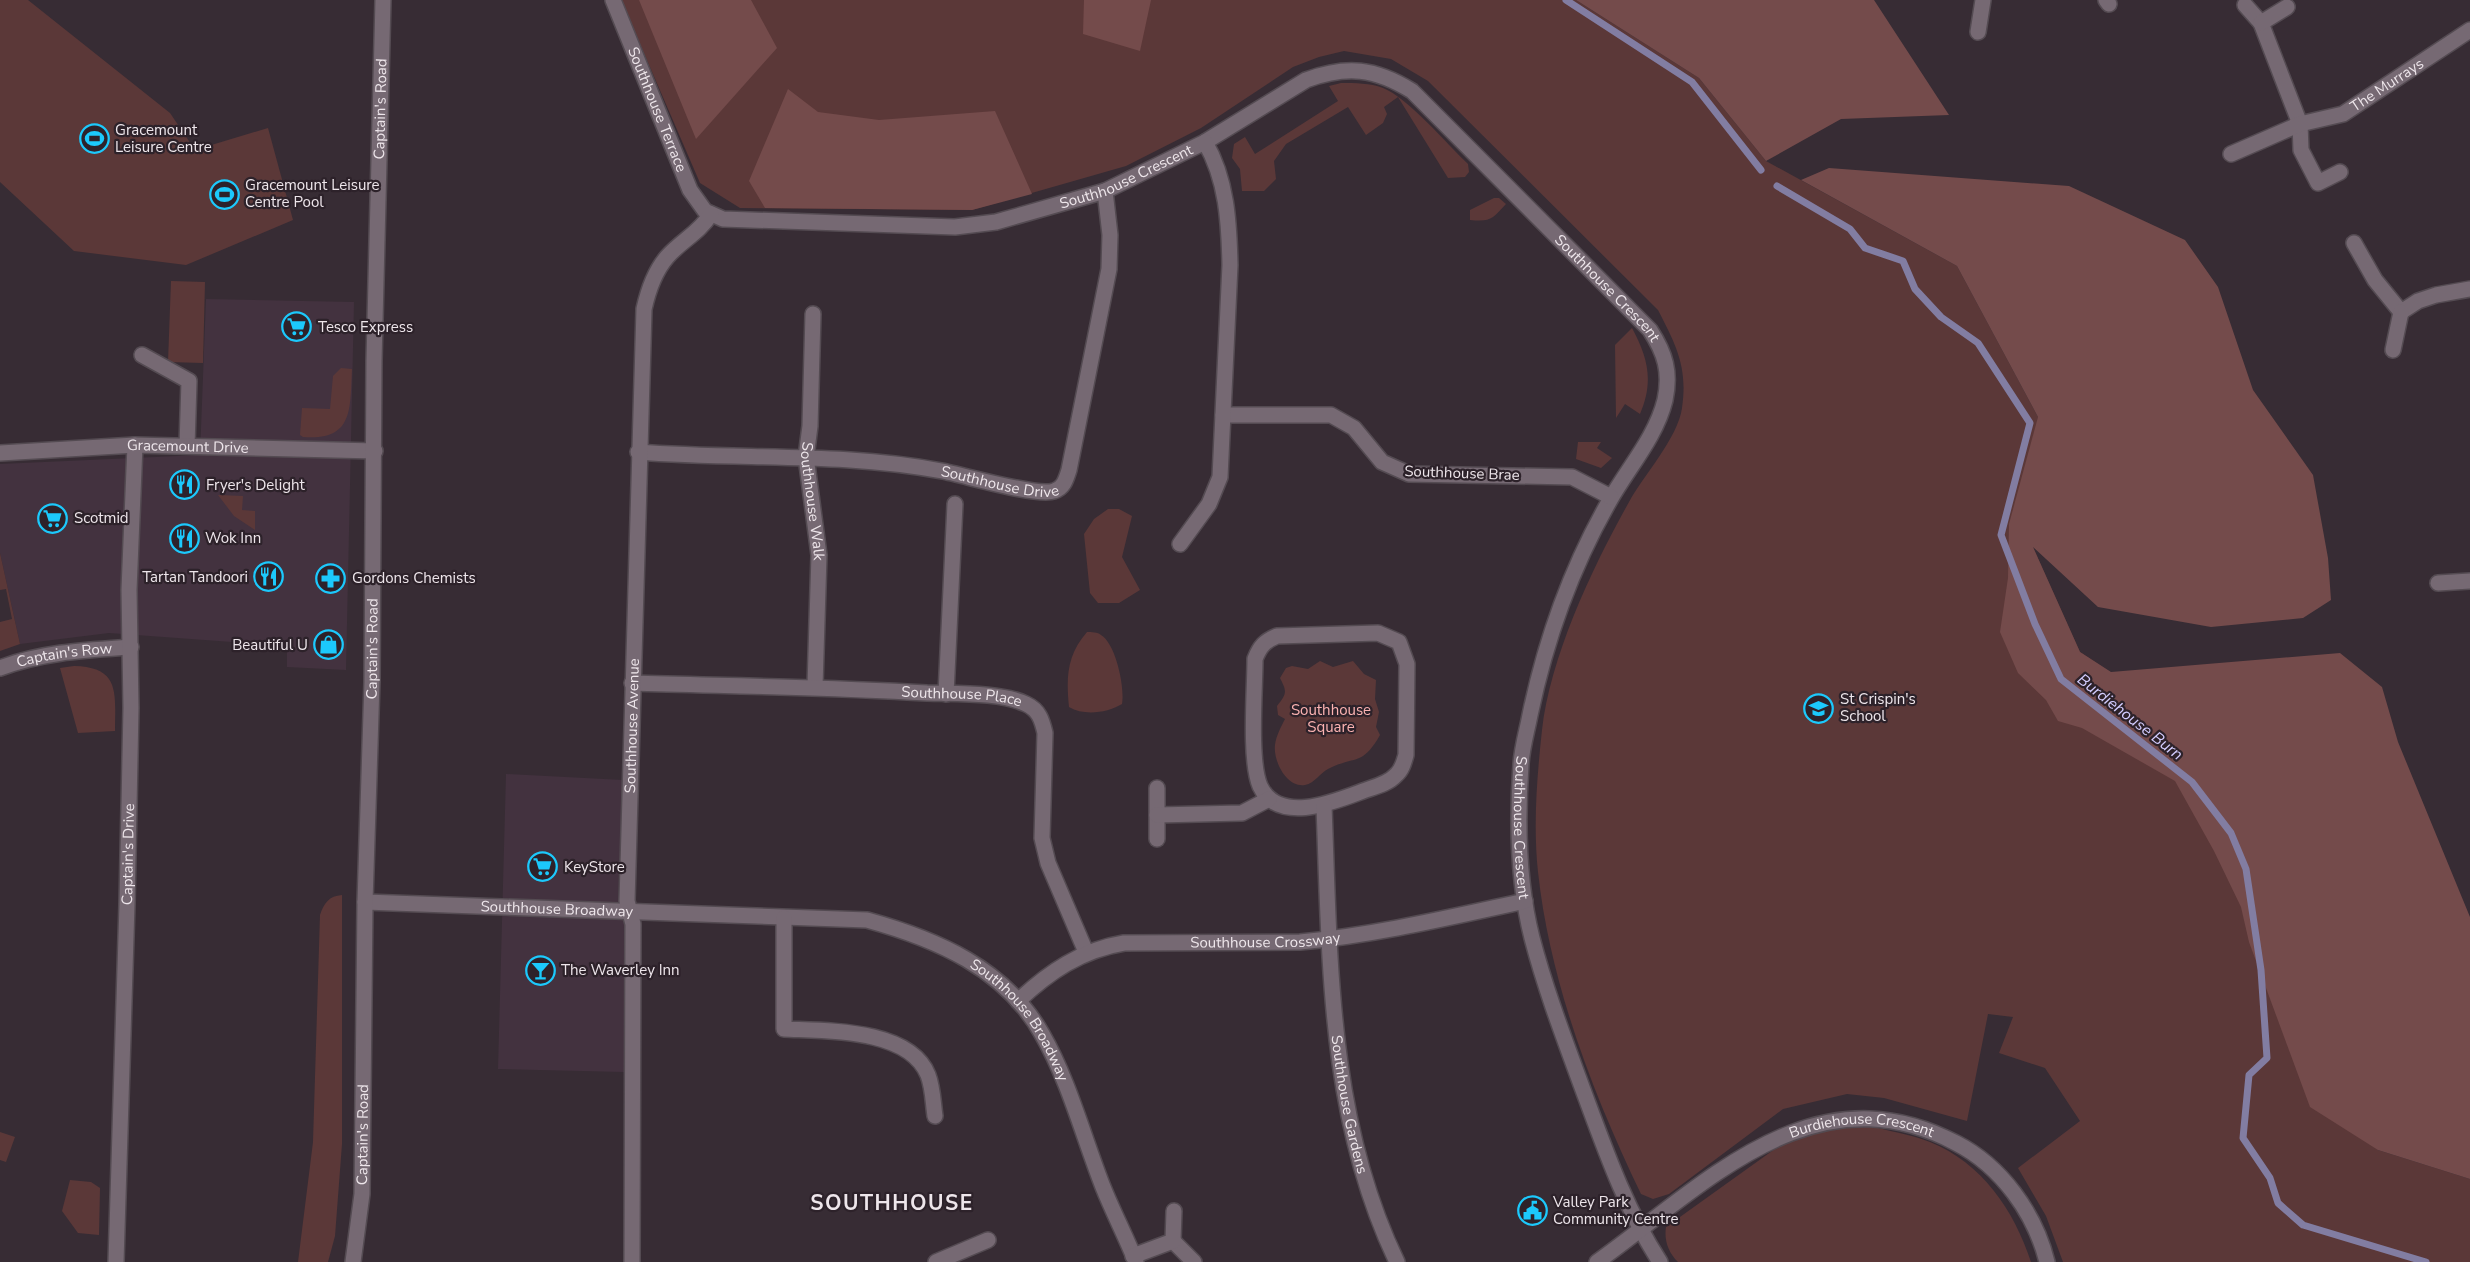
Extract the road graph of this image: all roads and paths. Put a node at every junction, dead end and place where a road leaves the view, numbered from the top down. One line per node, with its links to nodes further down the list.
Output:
1 (383, 0): 24 (street, Captain's Road)
2 (613, 0): 14 (street, Southhouse Terrace)
3 (1983, 0): 8 (street)
4 (2245, 4): 6 (street)
5 (2287, 7): 6 (street)
6 (2261, 23): 9 (street)
7 (2470, 30): 9 (street, The Murrays)
8 (1978, 32)
9 (2300, 124): 11 (street, The Murrays); 12 (street)
10 (1205, 142): 13 (street, Southhouse Crescent); 21 (street); 28 (street, Southhouse Crescent)
11 (2231, 154)
12 (2340, 172)
13 (1105, 191): 14 (street, Southhouse Crescent); 27 (street, Southhouse Drive)
14 (711, 214): 25 (street, Southhouse Avenue)
15 (2354, 243): 17 (street)
16 (2470, 289): 17 (street)
17 (2401, 312): 19 (street)
18 (813, 314): 27 (street, Southhouse Walk)
19 (2393, 350)
20 (142, 355): 23 (street)
21 (1223, 415): 28 (street, Southhouse Brae); 30 (street)
22 (135, 445): 23 (street, Gracemount Drive); 26 (street, Gracemount Drive); 33 (street, Captain's Drive)
23 (187, 446): 24 (street, Gracemount Drive)
24 (375, 451): 44 (street, Captain's Road)
25 (638, 452): 27 (street, Southhouse Drive); 35 (street, Southhouse Avenue)
26 (0, 453)
27 (806, 457): 36 (street, Southhouse Walk)
28 (1611, 497): 43 (street, Southhouse Crescent)
29 (955, 504): 37 (street)
30 (1180, 544)
31 (2470, 581): 32 (street)
32 (2438, 583)
33 (131, 647): 34 (street, Captain's Row); 56 (street, Captain's Drive)
34 (0, 668)
35 (632, 683): 36 (street, Southhouse Place); 45 (street, Southhouse Avenue)
36 (815, 686): 37 (street, Southhouse Place)
37 (946, 694): 48 (street, Southhouse Place)
38 (1157, 788): 41 (street)
39 (1269, 799): 40 (street); 40 (street); 41 (street)
40 (1324, 806): 47 (street)
41 (1157, 816): 42 (street)
42 (1157, 839)
43 (1525, 901): 47 (street, Southhouse Crossway); 52 (street, Southhouse Crescent)
44 (365, 902): 45 (street, Southhouse Broadway); 57 (street, Captain's Road)
45 (630, 913): 46 (street, Southhouse Broadway); 58 (street, Southhouse Avenue)
46 (784, 918): 49 (street, Southhouse Broadway); 50 (street)
47 (1329, 939): 48 (street, Southhouse Crossway); 61 (street, Southhouse Gardens)
48 (1086, 952): 49 (street, Southhouse Crossway)
49 (1018, 1001): 55 (street, Southhouse Broadway)
50 (935, 1116)
51 (1174, 1211): 54 (street)
52 (1640, 1231): 62 (street, Burdiehouse Crescent); 63 (street, Southhouse Crescent); 64 (street, Burdiehouse Crescent)
53 (988, 1240): 59 (street)
54 (1173, 1241): 55 (street); 60 (street)
55 (1135, 1259)
56 (116, 1262)
57 (352, 1262)
58 (632, 1262)
59 (936, 1262)
60 (1194, 1262)
61 (1397, 1262)
62 (1597, 1262)
63 (1659, 1262)
64 (2047, 1262)

